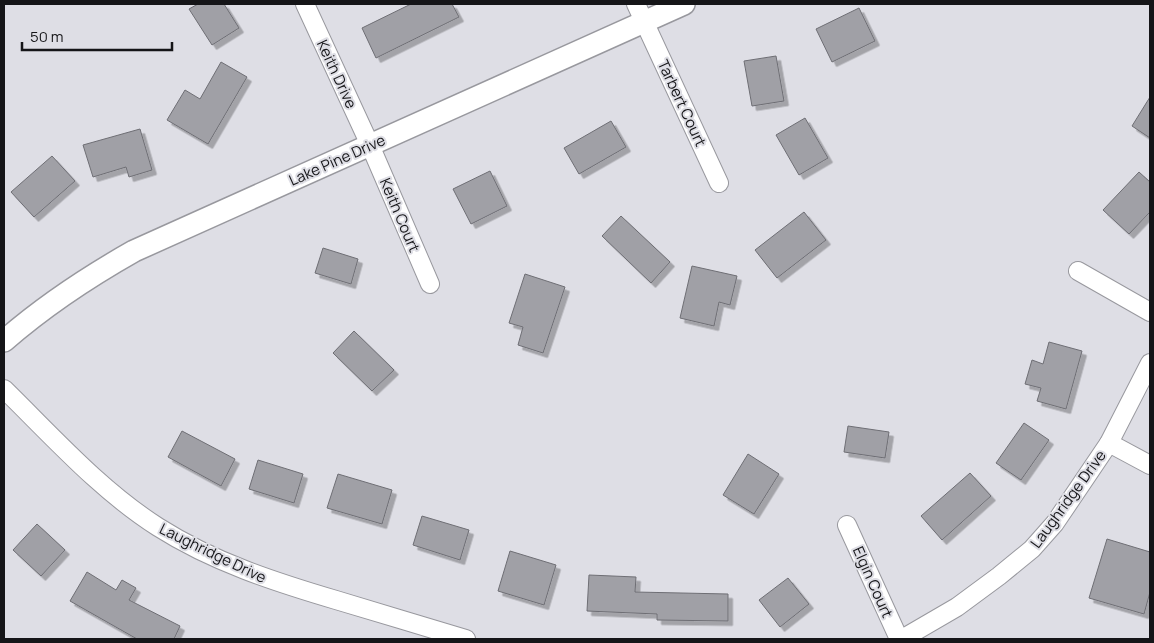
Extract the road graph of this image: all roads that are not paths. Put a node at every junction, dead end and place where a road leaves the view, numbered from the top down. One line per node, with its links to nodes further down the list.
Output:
1 (305, 4): 4 (street, Keith Drive)
2 (684, 4): 3 (street, Lake Pine Drive)
3 (640, 13): 4 (street, Lake Pine Drive); 5 (street, Tarbert Court)
4 (370, 145): 7 (street, Keith Court); 9 (street, Lake Pine Drive)
5 (719, 183)
6 (1078, 271): 8 (street)
7 (430, 284)
8 (1150, 312)
9 (4, 341)
10 (1150, 363): 12 (street, Laughridge Drive)
11 (4, 389): 15 (street, Laughridge Drive)
12 (1109, 443): 13 (street); 16 (street, Laughridge Drive)
13 (1150, 465)
14 (847, 526): 16 (street, Elgin Court)
15 (466, 639)
16 (900, 639)

